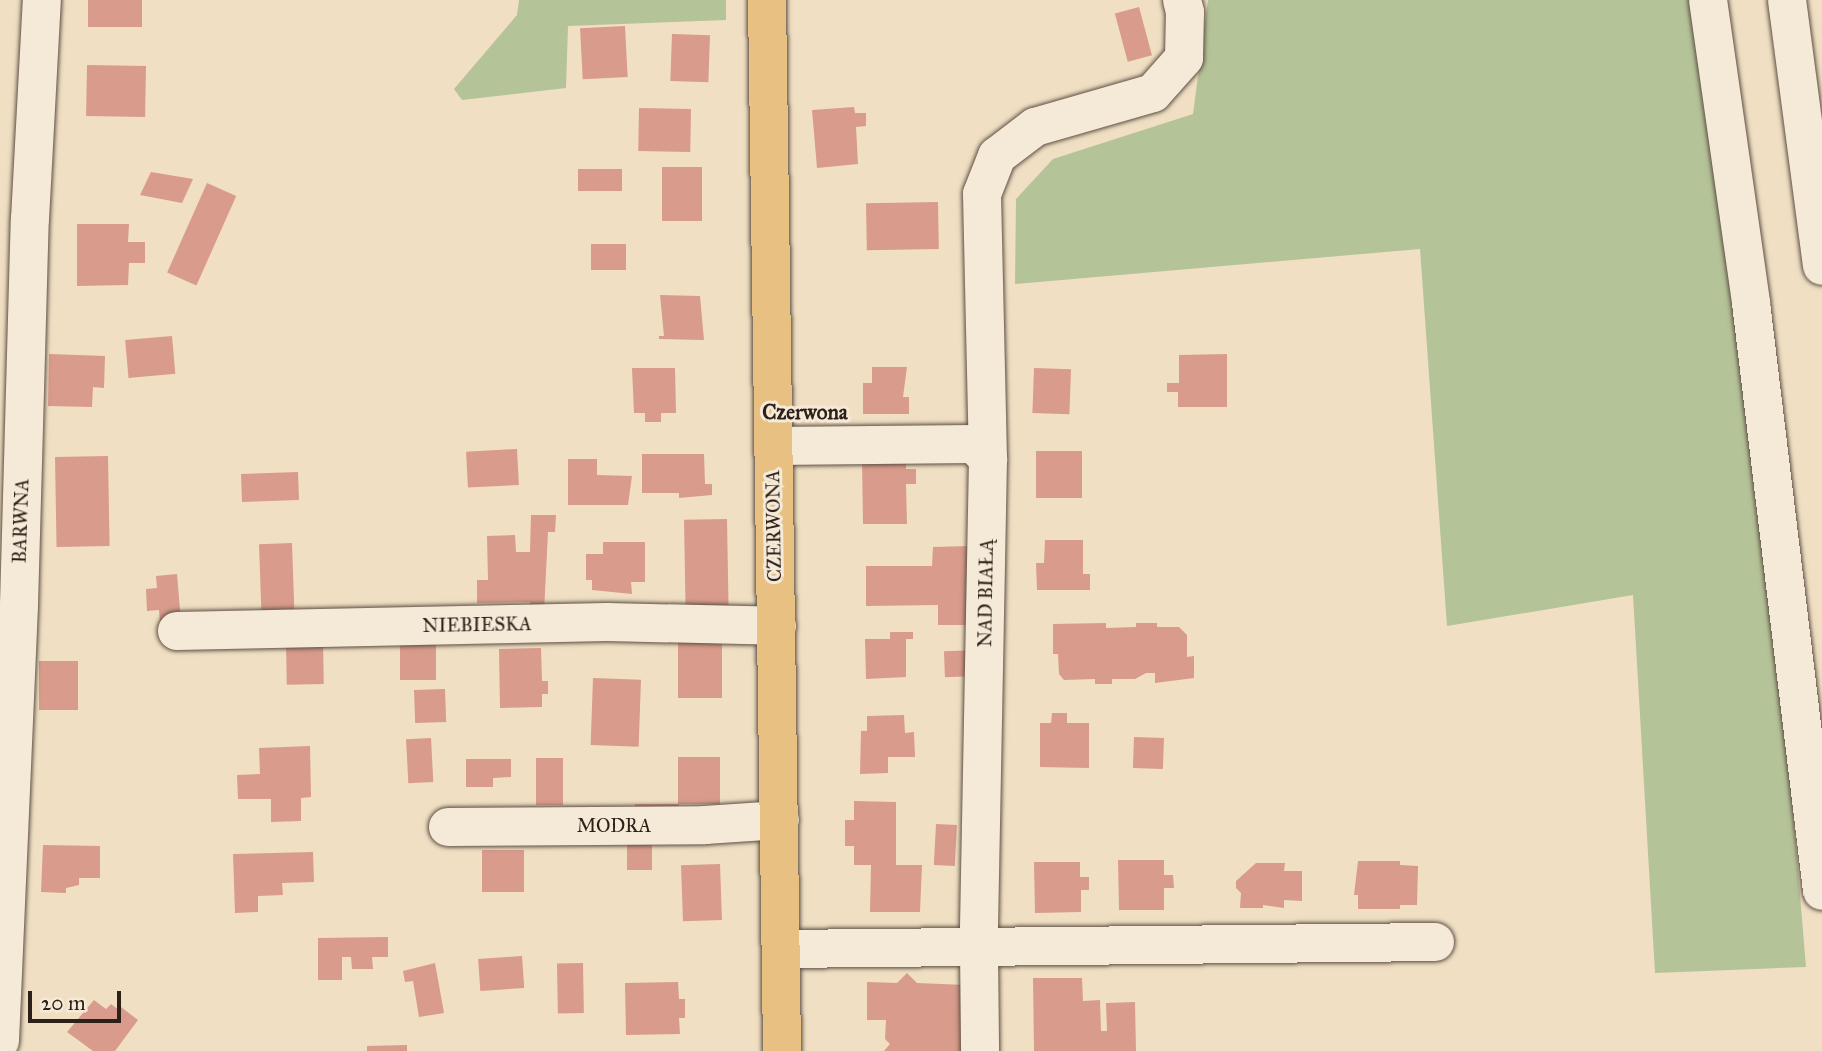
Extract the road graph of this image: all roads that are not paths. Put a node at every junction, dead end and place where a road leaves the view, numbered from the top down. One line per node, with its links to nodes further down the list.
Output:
1 (42, 0): 17 (street, BARWNA)
2 (766, 0): 7 (main road, CZERWONA)
3 (1182, 0): 8 (street, NAD BIAŁĄ)
4 (1708, 0): 13 (street)
5 (1787, 0): 6 (street)
6 (1822, 265)
7 (773, 446): 8 (street); 9 (main road, CZERWONA)
8 (988, 459): 16 (street, NAD BIAŁĄ)
9 (776, 625): 10 (street, NIEBIESKA); 11 (main road, CZERWONA)
10 (177, 631)
11 (780, 820): 12 (street, MODRA); 15 (main road, CZERWONA)
12 (448, 827)
13 (1822, 891)
14 (1435, 942): 16 (street)
15 (781, 949): 16 (street); 18 (main road, CZERWONA)
16 (979, 949): 19 (street, NAD BIAŁĄ)
17 (0, 1041)
18 (782, 1051)
19 (980, 1051)

